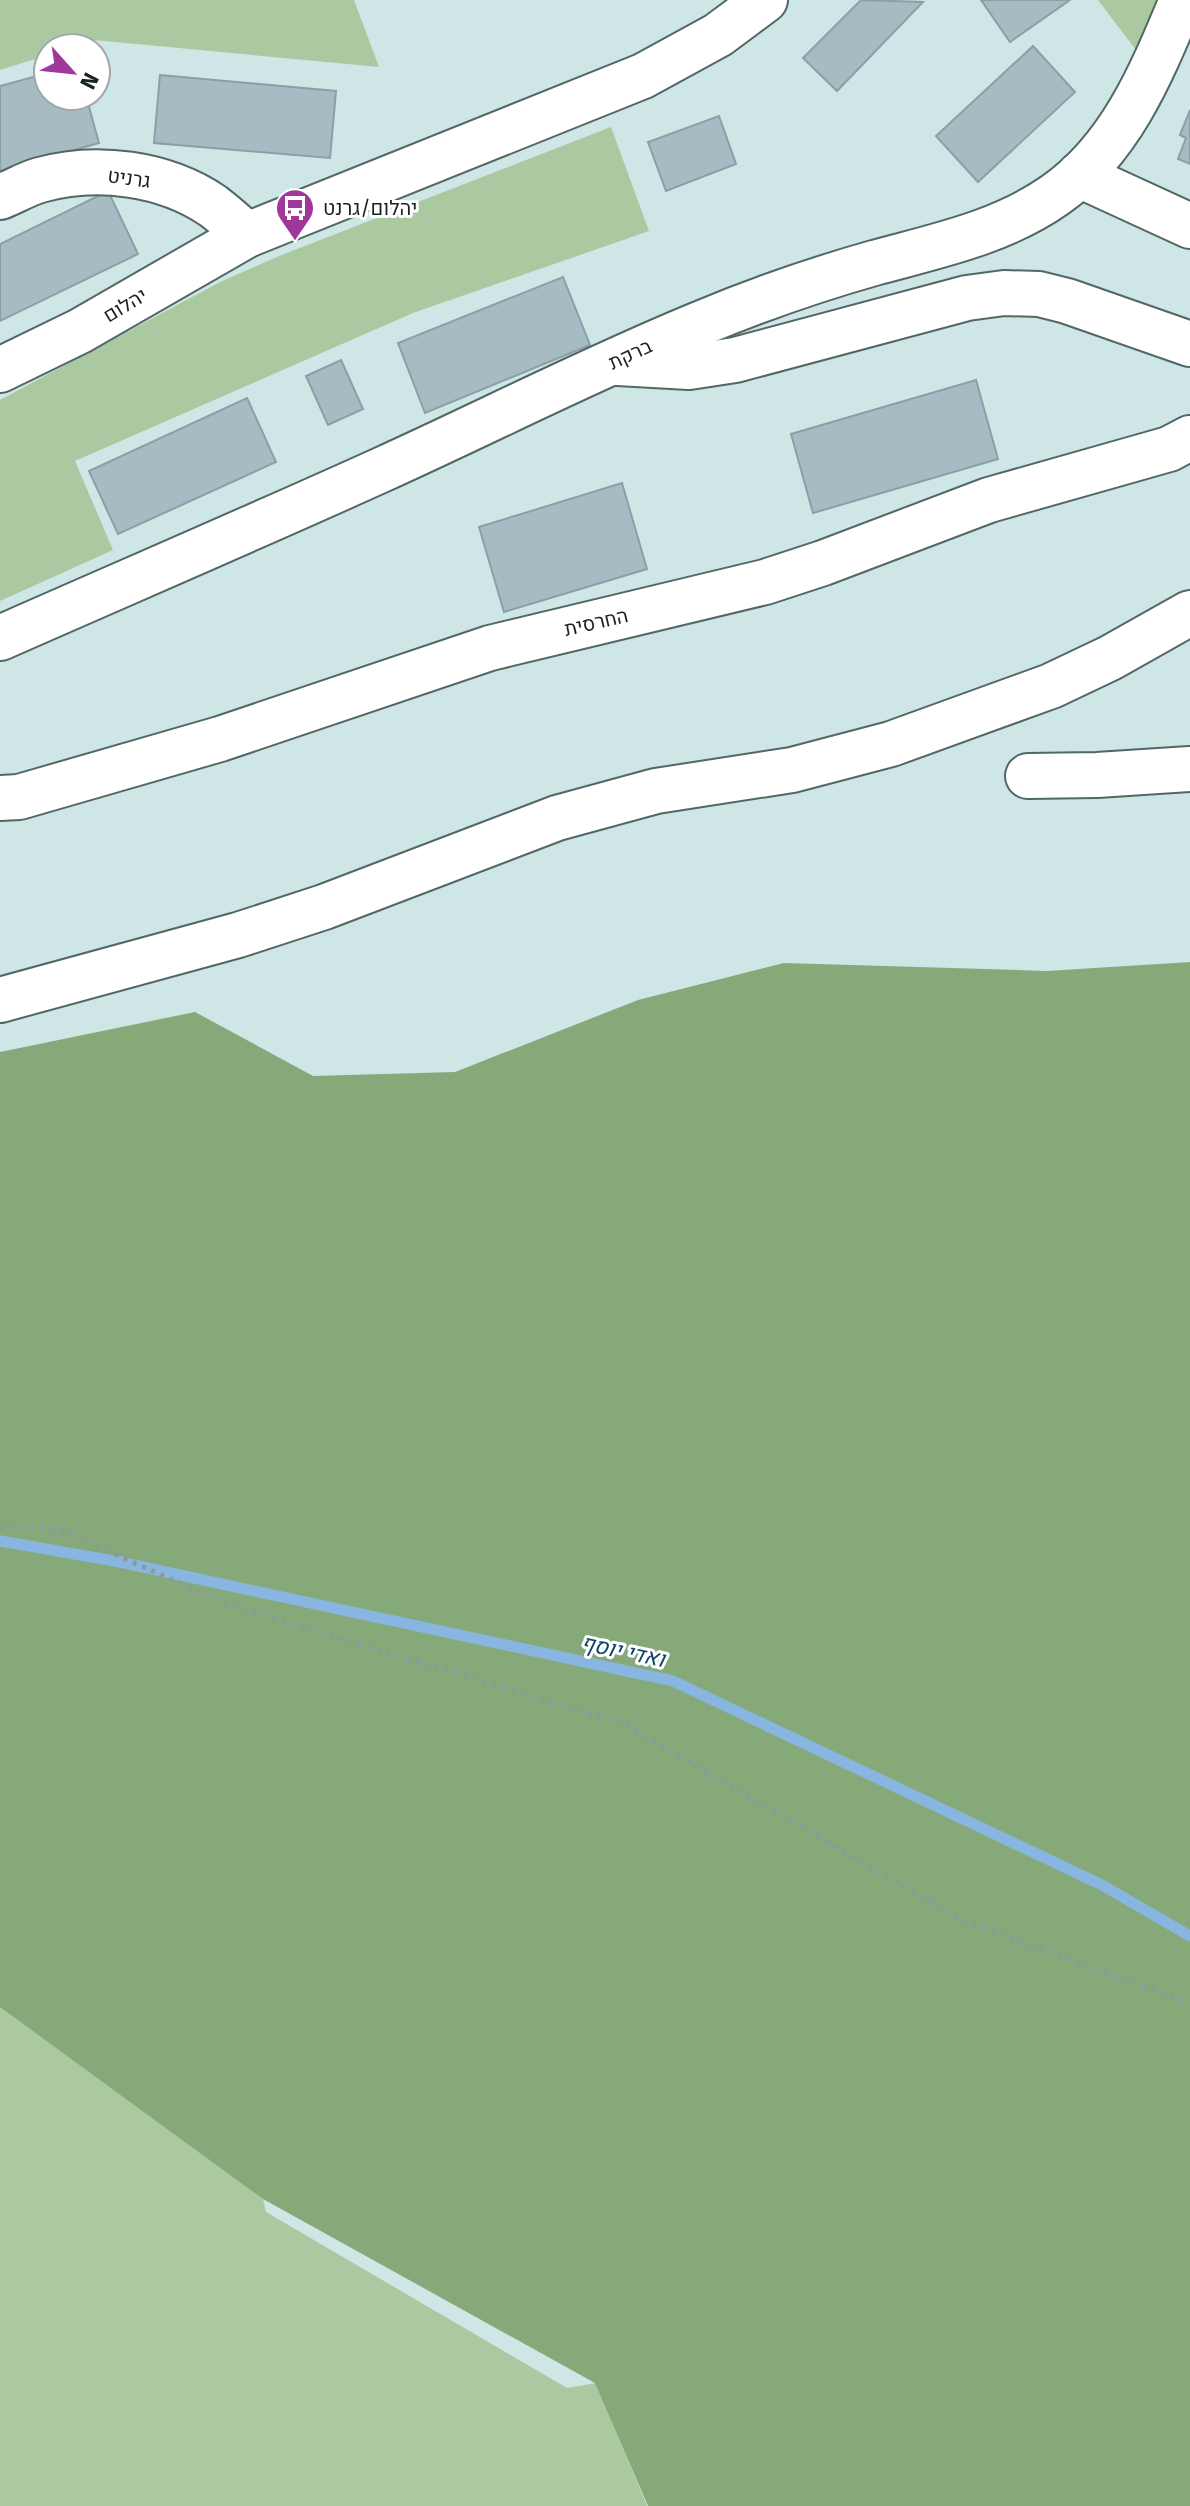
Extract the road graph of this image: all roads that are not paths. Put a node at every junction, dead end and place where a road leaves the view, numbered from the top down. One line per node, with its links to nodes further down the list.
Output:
1 (765, 0): 6 (street, יהלום)
2 (1182, 0): 3 (street, ברקת)
3 (1079, 175): 5 (street); 8 (street, ברקת)
4 (0, 197): 6 (street, גרניט)
5 (1190, 226)
6 (247, 235): 9 (street, יהלום)
7 (1190, 344): 8 (street)
8 (612, 363): 12 (street, ברקת)
9 (0, 370)
10 (1190, 438): 15 (street, החרסית)
11 (1190, 613): 16 (street)
12 (0, 638)
13 (1190, 769): 14 (street)
14 (1028, 776)
15 (0, 798)
16 (0, 1000)

